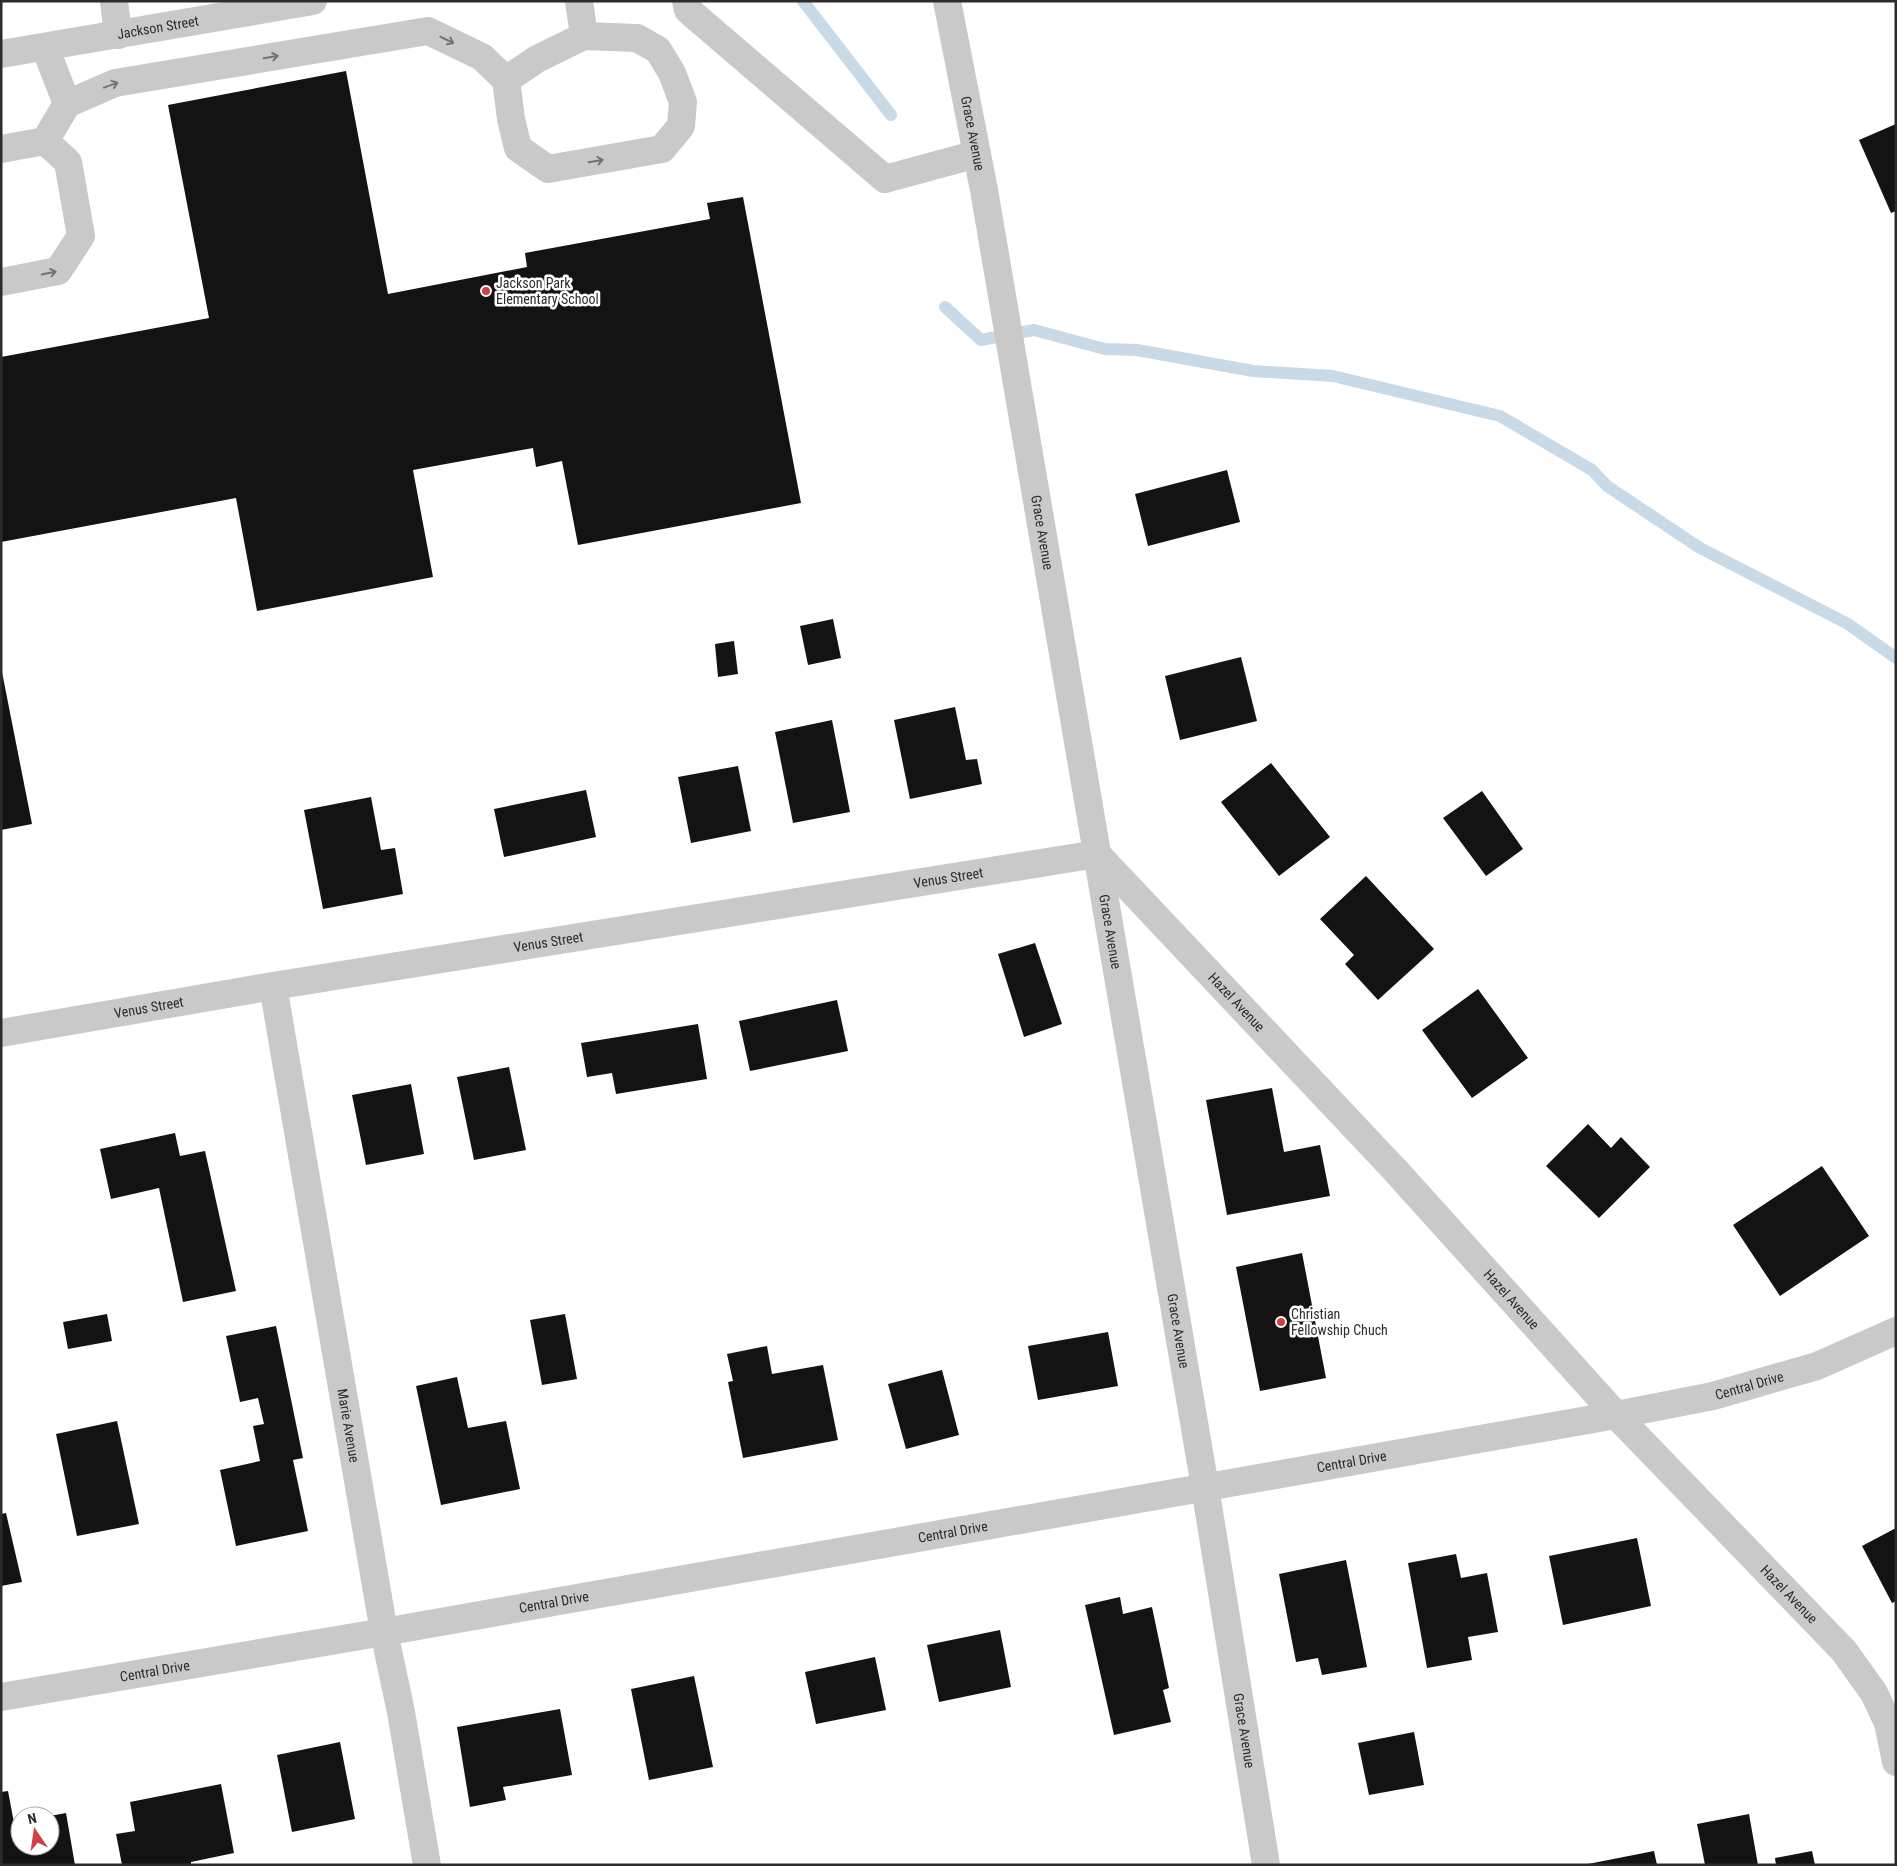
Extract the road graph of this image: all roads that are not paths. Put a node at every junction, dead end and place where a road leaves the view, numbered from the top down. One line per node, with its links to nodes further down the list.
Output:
1 (114, 1): 6 (street)
2 (313, 1): 6 (street, Jackson Street)
3 (579, 1): 7 (street)
4 (686, 1): 14 (street)
5 (947, 1): 14 (street, Grace Avenue)
6 (118, 35): 8 (street, Jackson Street)
7 (584, 36): 10 (street); 10 (street, one-way to 7)
8 (45, 47): 9 (street, Jackson Street); 11 (street)
9 (1, 54)
10 (506, 80): 11 (street, one-way to 10)
11 (67, 104): 12 (street)
12 (45, 141): 13 (street); 15 (street, one-way to 12)
13 (1, 149)
14 (977, 154): 16 (street, Grace Avenue)
15 (1, 282)
16 (1097, 854): 17 (street, Venus Street); 20 (street, Hazel Avenue); 21 (street, Grace Avenue)
17 (273, 986): 18 (street, Venus Street); 22 (street, Marie Avenue)
18 (1, 1033)
19 (1896, 1331): 20 (street, Central Drive)
20 (1616, 1415): 21 (street, Central Drive); 24 (street, Hazel Avenue)
21 (1205, 1487): 22 (street, Central Drive); 26 (street, Grace Avenue)
22 (384, 1632): 23 (street, Central Drive); 25 (street, Marie Avenue)
23 (1, 1697)
24 (1896, 1762)
25 (427, 1865)
26 (1266, 1865)

